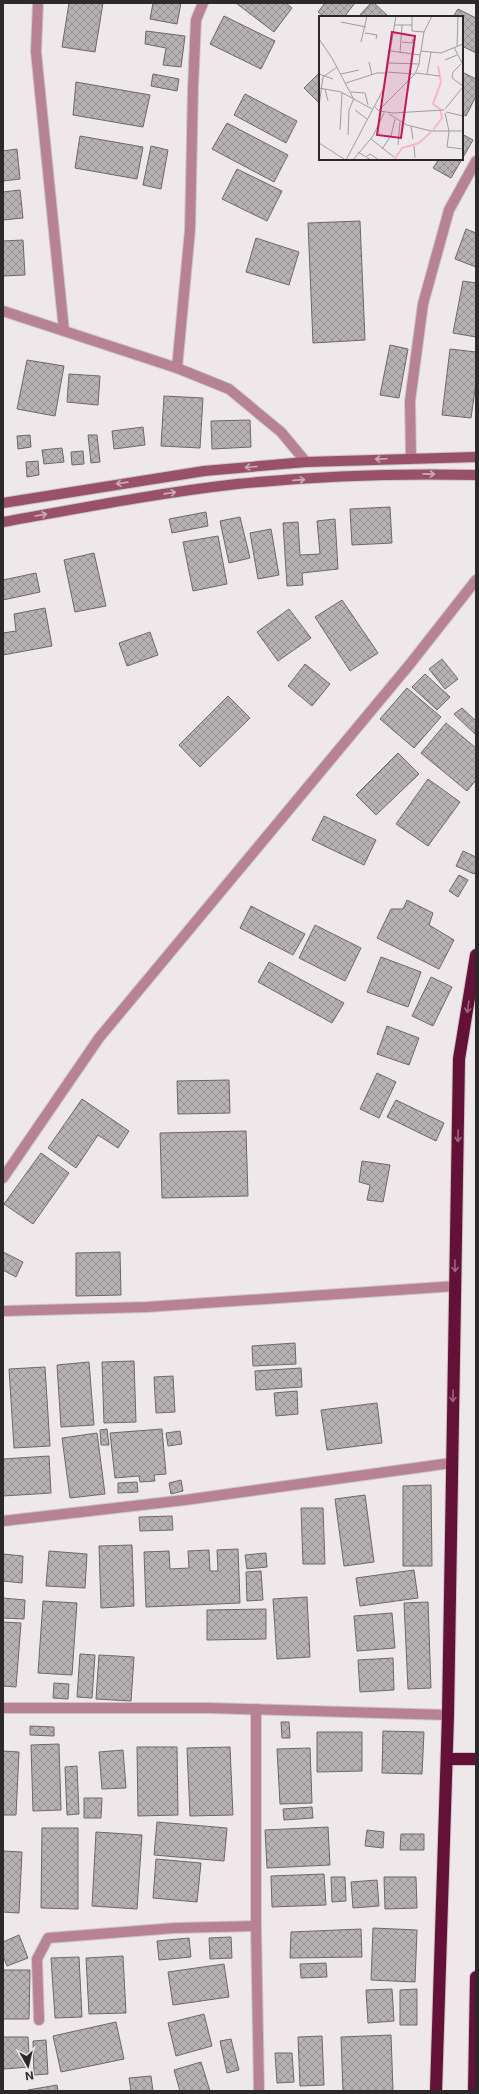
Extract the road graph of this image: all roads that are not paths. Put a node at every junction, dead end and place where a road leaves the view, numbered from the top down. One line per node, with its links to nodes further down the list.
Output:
1 (38, 3): 5 (street)
2 (203, 3): 6 (street)
3 (476, 161): 7 (street)
4 (3, 311): 5 (street)
5 (64, 330): 6 (street)
6 (177, 368): 9 (street)
7 (411, 458): 8 (street); 9 (street, one-way to 9)
8 (476, 458)
9 (306, 462): 11 (street, one-way to 11)
10 (476, 475): 12 (street, one-way to 10)
11 (3, 503)
12 (3, 522)
13 (476, 580): 15 (street)
14 (476, 955): 16 (highway, one-way to 16)
15 (3, 1178)
16 (456, 1286): 17 (street); 18 (highway, one-way to 18)
17 (3, 1311)
18 (451, 1463): 19 (street); 22 (highway)
19 (3, 1521)
20 (3, 1708): 21 (street)
21 (256, 1709): 22 (street); 25 (street)
22 (448, 1714): 23 (highway)
23 (447, 1758): 24 (highway); 29 (highway)
24 (476, 1759)
25 (256, 1926): 27 (street); 28 (street)
26 (476, 1977): 30 (highway)
27 (39, 2020)
28 (260, 2091)
29 (436, 2091)
30 (474, 2091)

